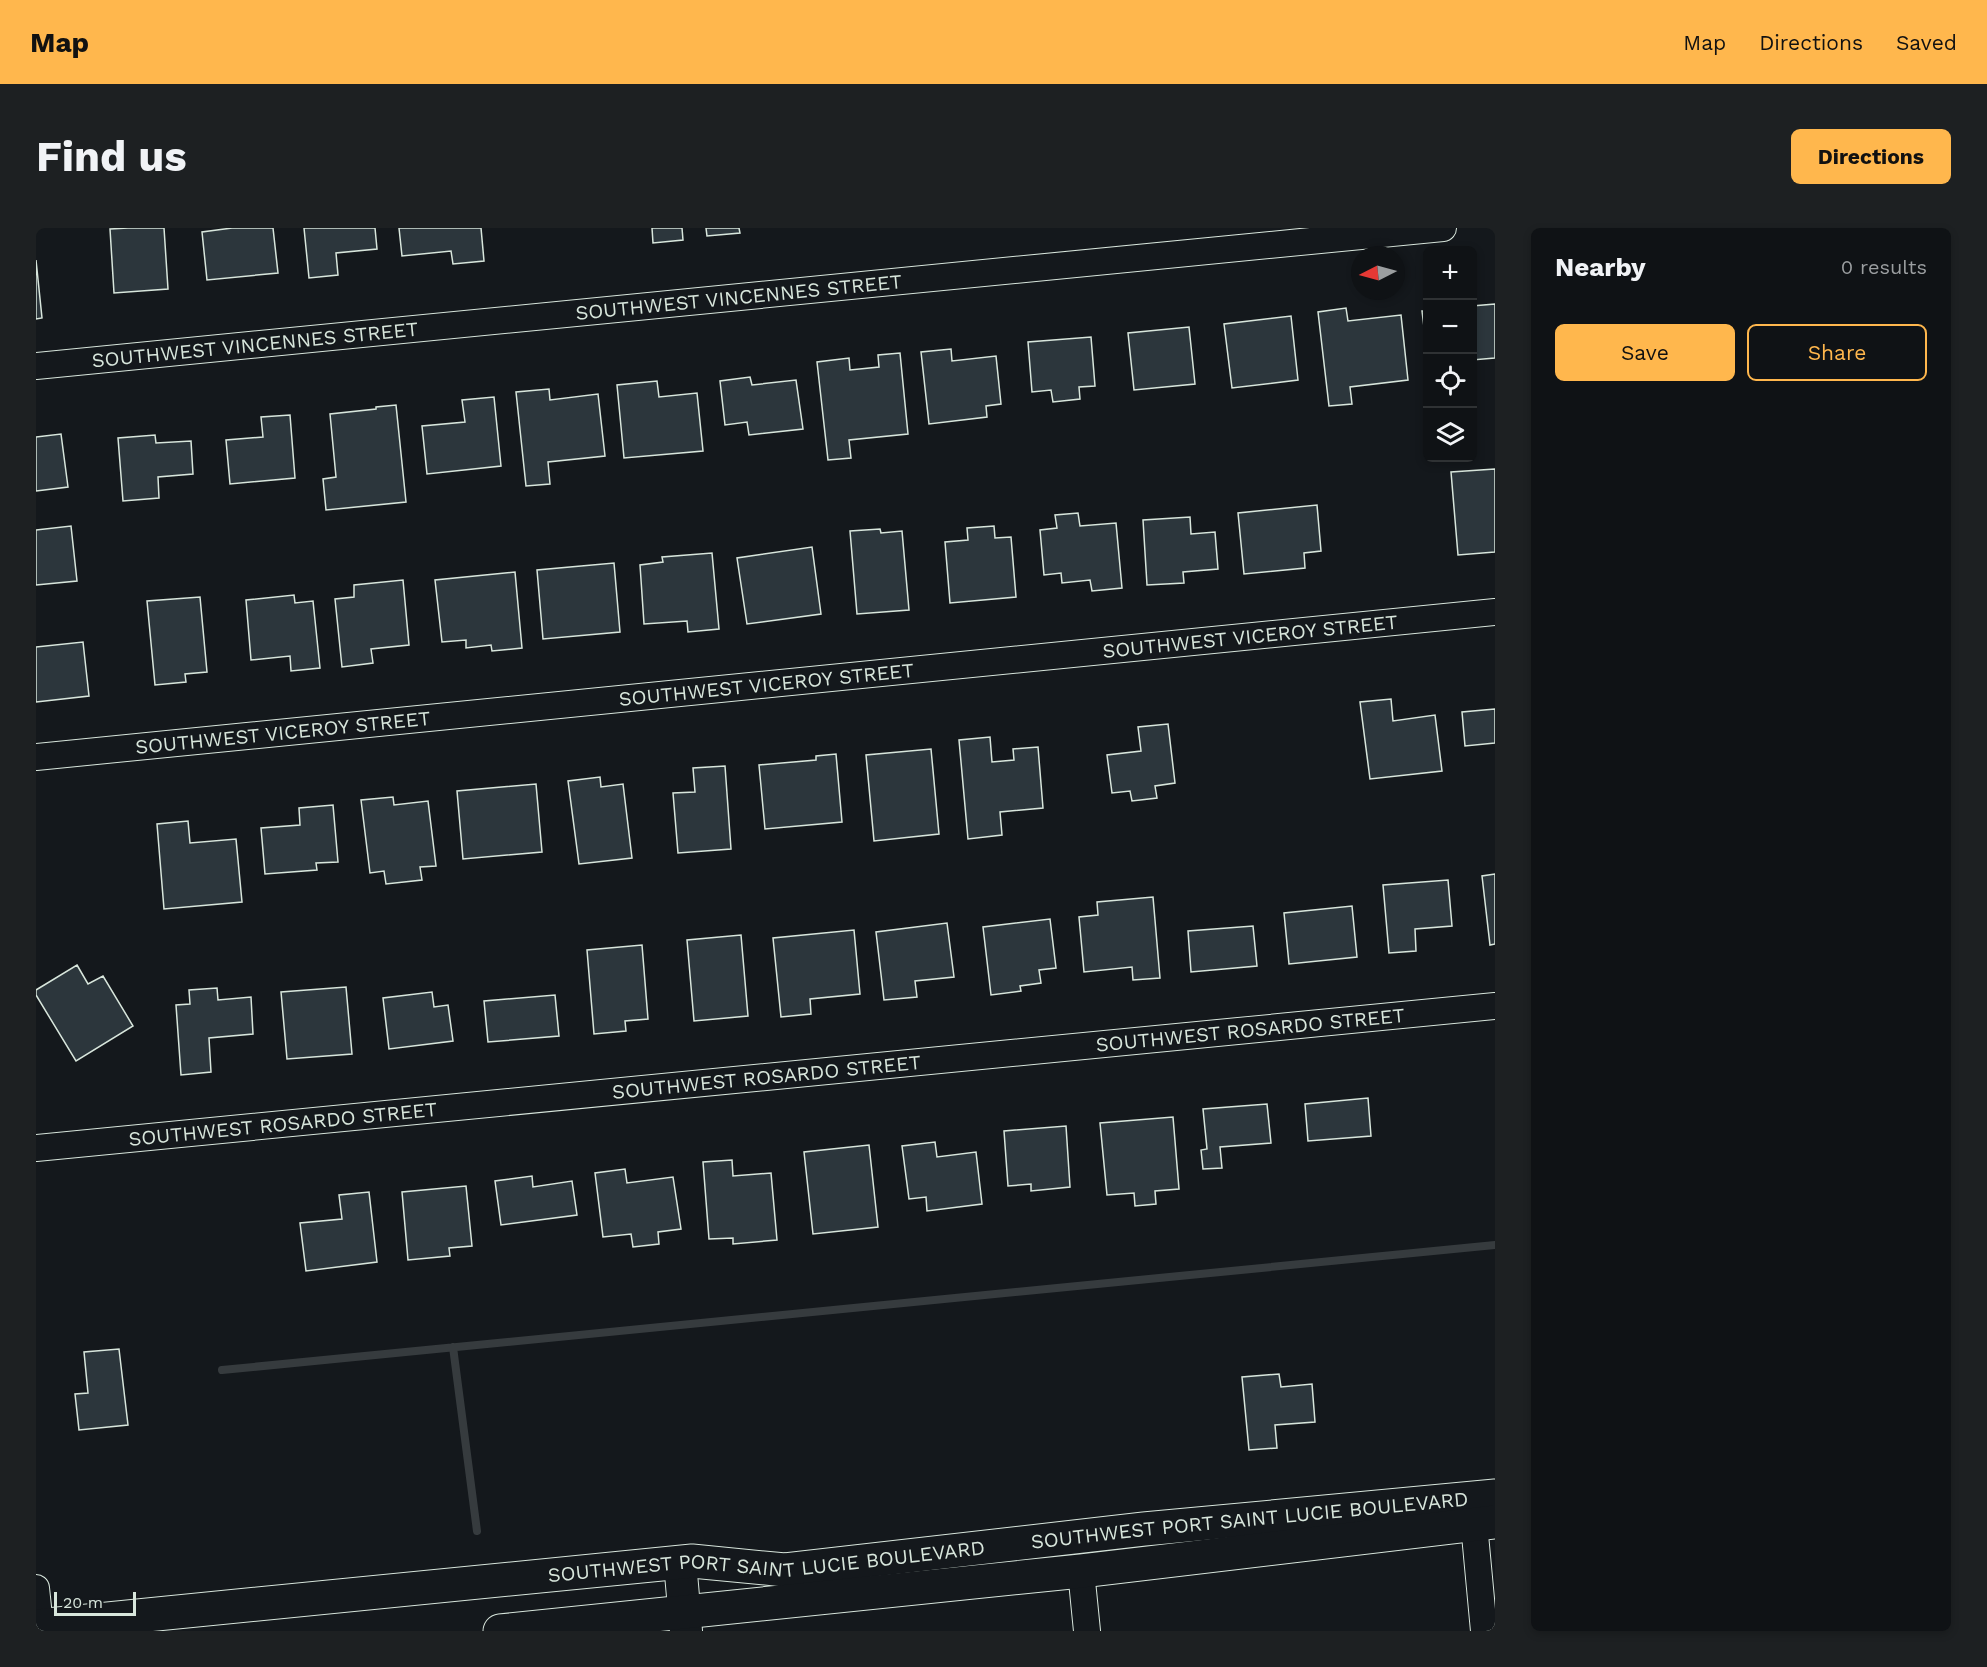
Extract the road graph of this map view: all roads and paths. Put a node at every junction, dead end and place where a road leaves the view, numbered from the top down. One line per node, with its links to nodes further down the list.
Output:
1 (1443, 228): 2 (street, SOUTHWEST VINCENNES STREET)
2 (36, 366)
3 (1495, 612): 4 (street, SOUTHWEST VICEROY STREET)
4 (36, 757)
5 (1495, 1006): 6 (street, SOUTHWEST ROSARDO STREET)
6 (36, 1148)
7 (1495, 1496): 9 (main road, SOUTHWEST PORT SAINT LUCIE BOULEVARD)
8 (1484, 1523): 10 (main road, SOUTHWEST PORT SAINT LUCIE BOULEVARD); 16 (street)
9 (680, 1562): 12 (street); 13 (main road, SOUTHWEST PORT SAINT LUCIE BOULEVARD)
10 (1081, 1571): 12 (main road, SOUTHWEST PORT SAINT LUCIE BOULEVARD); 15 (street)
11 (36, 1588): 13 (street)
12 (685, 1622): 14 (main road, SOUTHWEST PORT SAINT LUCIE BOULEVARD)
13 (38, 1626)
14 (500, 1631)
15 (1087, 1631)
16 (1484, 1631)

